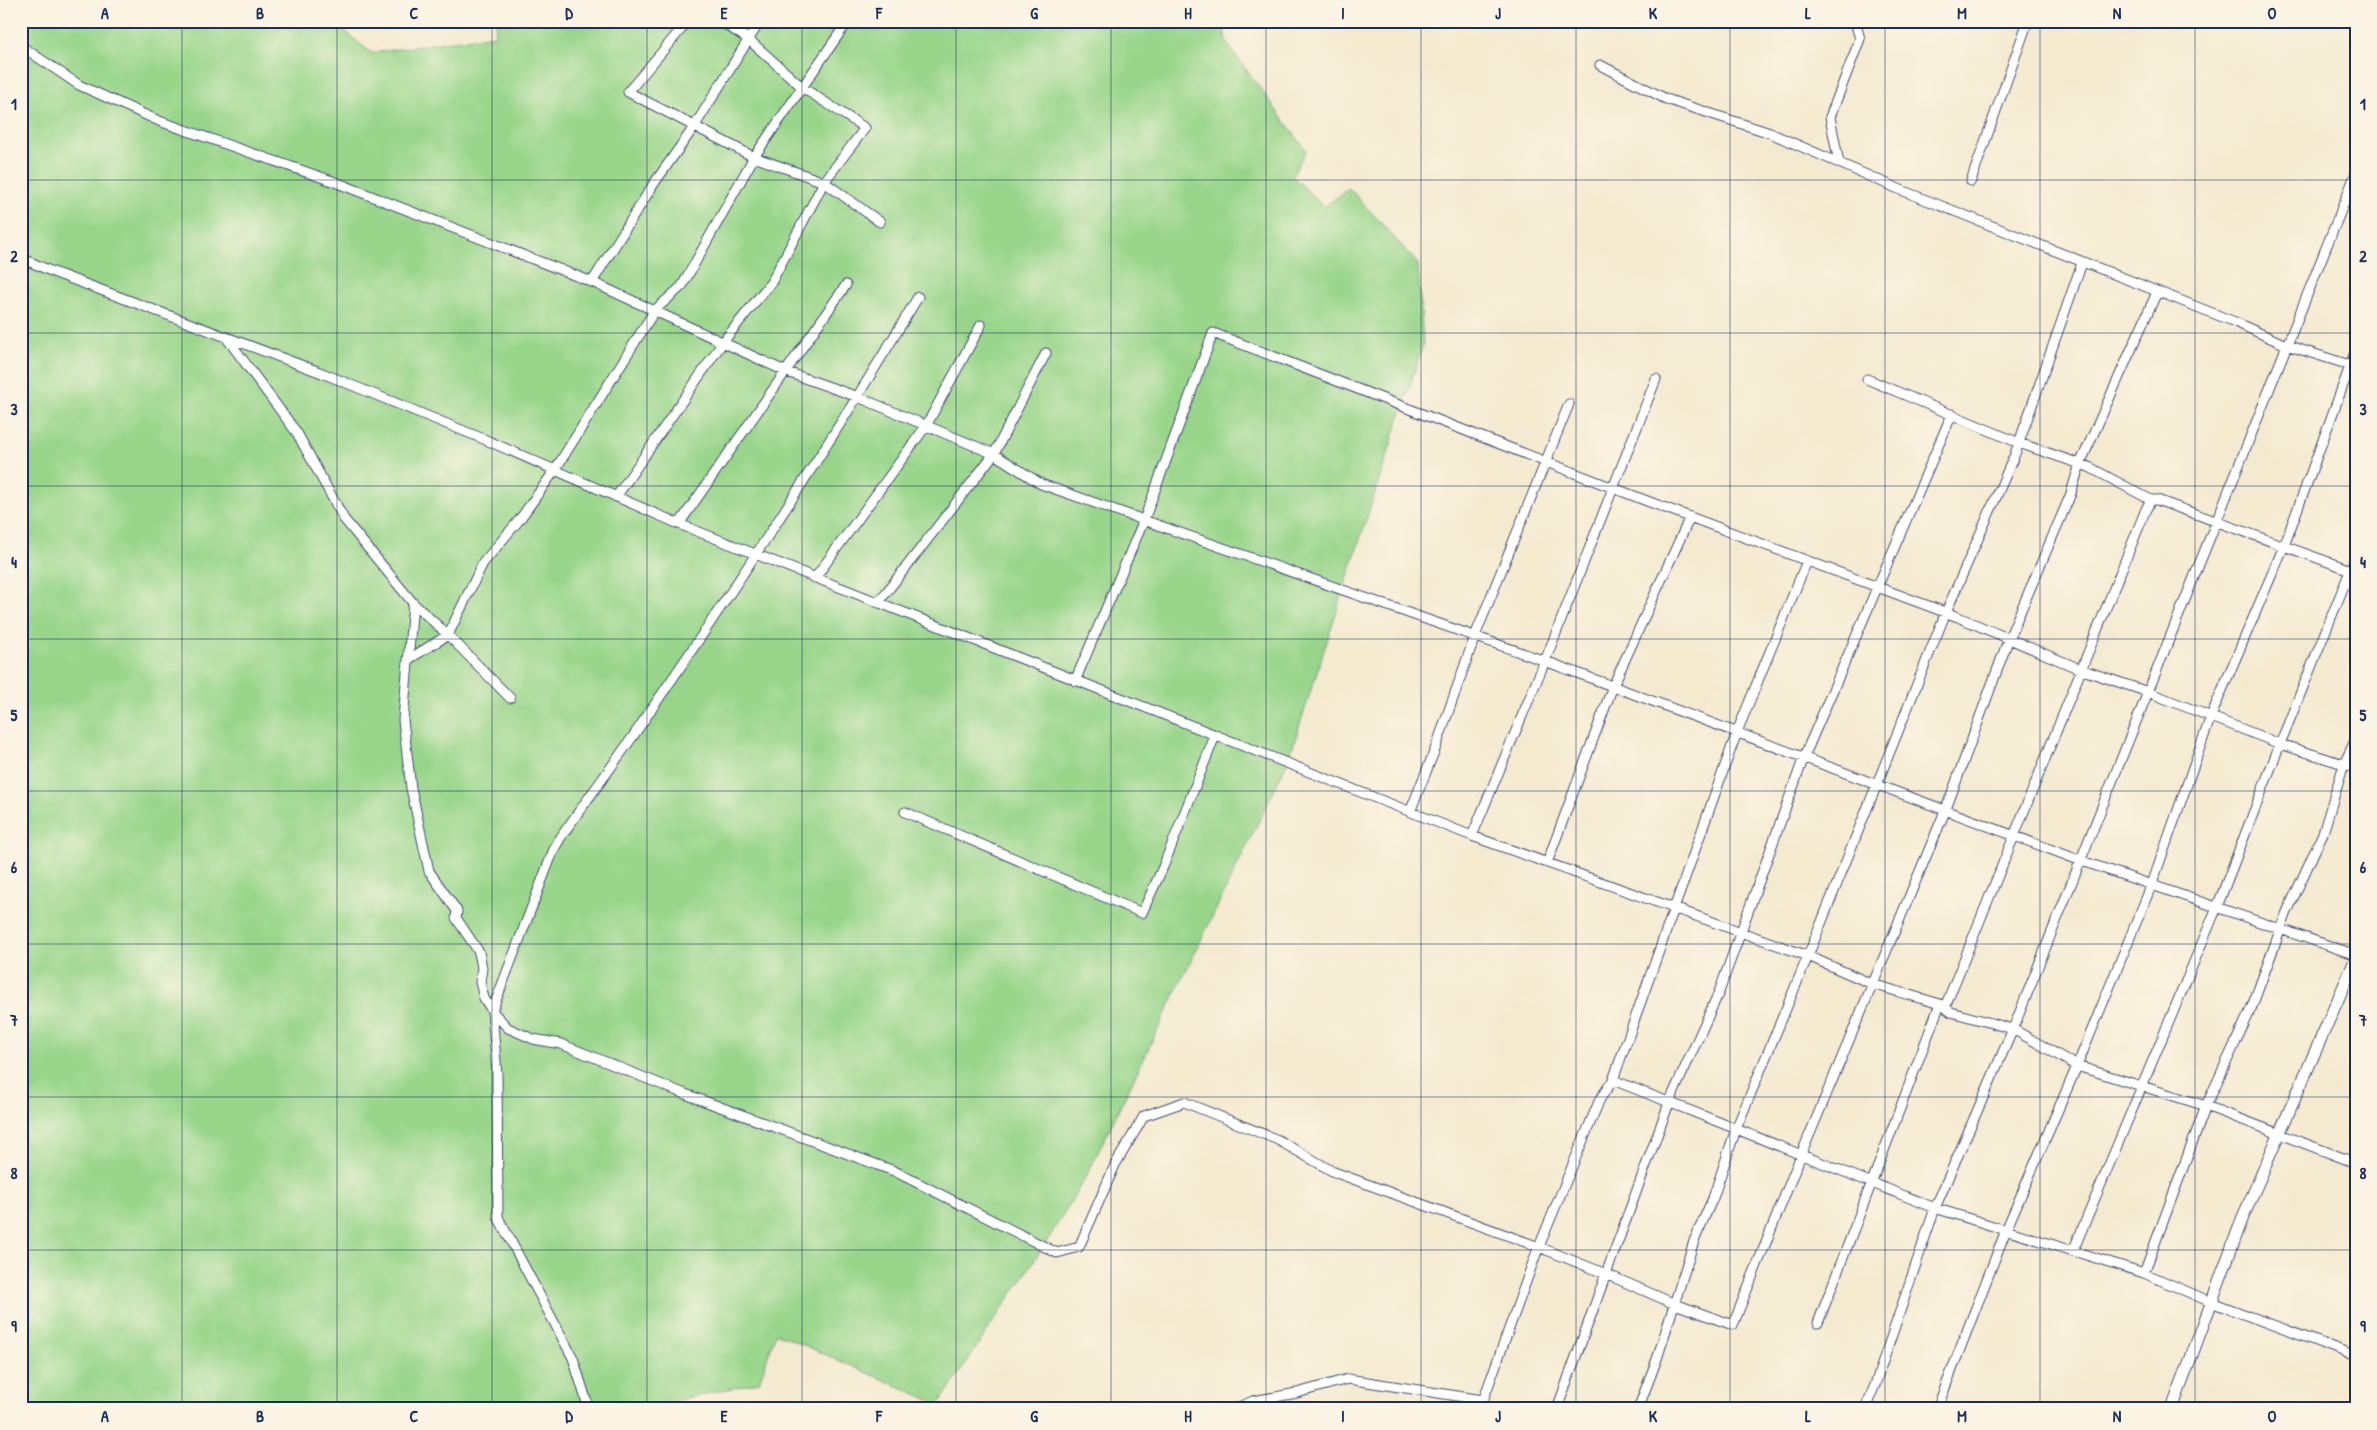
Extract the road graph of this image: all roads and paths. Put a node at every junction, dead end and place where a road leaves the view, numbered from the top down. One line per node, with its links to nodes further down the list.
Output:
1 (688, 21): 11 (street)
2 (720, 21): 7 (street)
3 (760, 21): 7 (street)
4 (848, 21): 10 (street)
5 (1855, 21): 13 (street)
6 (2028, 21): 15 (street)
7 (748, 39): 10 (street); 11 (street)
8 (21, 46): 20 (street)
9 (1600, 65): 13 (street)
10 (803, 88): 12 (street); 16 (street)
11 (694, 127): 12 (street); 20 (street)
12 (754, 157): 16 (street); 24 (street)
13 (1839, 163): 19 (street)
14 (2356, 174): 28 (street)
15 (1971, 181)
16 (824, 182): 17 (street); 27 (street)
17 (880, 222)
18 (21, 258): 26 (street)
19 (2082, 263): 22 (street); 39 (street)
20 (592, 282): 24 (street)
21 (846, 285): 32 (street)
22 (2157, 292): 28 (street); 42 (street)
23 (918, 297): 35 (street)
24 (655, 310): 27 (street); 43 (street)
25 (981, 325): 38 (street)
26 (226, 337): 43 (street); 58 (street)
27 (723, 342): 32 (street); 45 (street)
28 (2286, 345): 31 (street); 49 (street)
29 (2356, 350): 31 (street)
30 (1046, 353): 40 (street)
31 (2353, 365): 51 (street)
32 (787, 372): 35 (street); 50 (street)
33 (1656, 379): 44 (street)
34 (1867, 379): 37 (street)
35 (858, 397): 38 (street); 52 (street)
36 (1569, 404): 41 (street)
37 (1952, 414): 39 (street); 57 (street)
38 (926, 426): 40 (street); 56 (street)
39 (2019, 443): 42 (street); 60 (street)
40 (994, 454): 48 (street); 59 (street)
41 (1546, 461): 44 (street); 48 (street); 62 (street)
42 (2080, 464): 46 (street); 63 (street)
43 (555, 470): 45 (street); 61 (street)
44 (1613, 487): 47 (street); 65 (street)
45 (616, 496): 50 (street)
46 (2151, 500): 49 (street); 66 (street)
47 (1690, 517): 54 (street); 68 (street)
48 (1144, 520): 62 (street); 67 (street)
49 (2216, 520): 51 (street); 69 (street)
50 (679, 524): 52 (street)
51 (2284, 546): 55 (street); 71 (street)
52 (755, 554): 56 (street); 96 (street)
53 (2356, 556): 55 (street)
54 (1806, 561): 57 (street); 72 (street)
55 (2353, 571): 75 (street)
56 (814, 578): 59 (street)
57 (1878, 587): 60 (street); 76 (street)
58 (413, 603): 61 (street); 64 (street)
59 (878, 603): 67 (street)
60 (1946, 612): 63 (street); 79 (street)
61 (448, 635): 64 (street); 70 (street)
62 (1474, 636): 65 (street); 82 (street)
63 (2008, 638): 66 (street); 80 (street)
64 (409, 659): 96 (street)
65 (1545, 661): 68 (street); 84 (street)
66 (2080, 669): 69 (street); 83 (street)
67 (1074, 680): 73 (street)
68 (1613, 686): 72 (street); 86 (street)
69 (2148, 692): 71 (street); 85 (street)
70 (510, 698)
71 (2211, 716): 75 (street); 87 (street)
72 (1738, 732): 76 (street); 89 (street)
73 (1216, 736): 81 (street); 82 (street)
74 (2356, 739): 77 (street)
75 (2280, 744): 77 (street); 88 (street)
76 (1804, 757): 79 (street); 91 (street)
77 (2344, 764): 78 (street); 90 (street)
78 (2356, 768)
79 (1878, 784): 80 (street); 92 (street)
80 (1946, 810): 83 (street); 94 (street)
81 (905, 812)
82 (1410, 812): 84 (street)
83 (2015, 835): 85 (street); 95 (street)
84 (1472, 836): 86 (street)
85 (2079, 860): 87 (street); 97 (street)
86 (1547, 863): 89 (street)
87 (2152, 884): 88 (street); 98 (street)
88 (2217, 907): 90 (street); 100 (street)
89 (1674, 908): 91 (street); 99 (street)
90 (2281, 930): 93 (street); 102 (street)
91 (1739, 932): 92 (street); 101 (street)
92 (1808, 956): 94 (street); 103 (street)
93 (2356, 956): 104 (street)
94 (1872, 984): 95 (street); 105 (street)
95 (1942, 1006): 97 (street); 107 (street)
96 (492, 1011): 110 (street); 120 (street)
97 (2013, 1029): 98 (street); 108 (street)
98 (2077, 1066): 100 (street); 109 (street)
99 (1613, 1080): 101 (street); 110 (street)
100 (2142, 1086): 102 (street); 111 (street)
101 (1669, 1103): 103 (street); 113 (street)
102 (2206, 1106): 104 (street); 112 (street)
103 (1736, 1129): 105 (street); 115 (street)
104 (2280, 1132): 106 (street); 114 (street)
105 (1801, 1155): 107 (street); 115 (street)
106 (2355, 1160)
107 (1870, 1182): 108 (street); 116 (street)
108 (1935, 1208): 109 (street); 124 (street)
109 (2006, 1230): 111 (street); 119 (street)
110 (1539, 1247): 113 (street); 118 (street)
111 (2074, 1251): 112 (street)
112 (2144, 1273): 114 (street)
113 (1606, 1274): 115 (street); 122 (street)
114 (2212, 1302): 117 (street); 125 (street)
115 (1675, 1304): 123 (street)
116 (1818, 1323)
117 (2356, 1356)
118 (1482, 1404): 121 (street)
119 (1940, 1408)
120 (589, 1409)
121 (1234, 1409)
122 (1557, 1409)
123 (1638, 1409)
124 (1865, 1409)
125 (2172, 1409)

